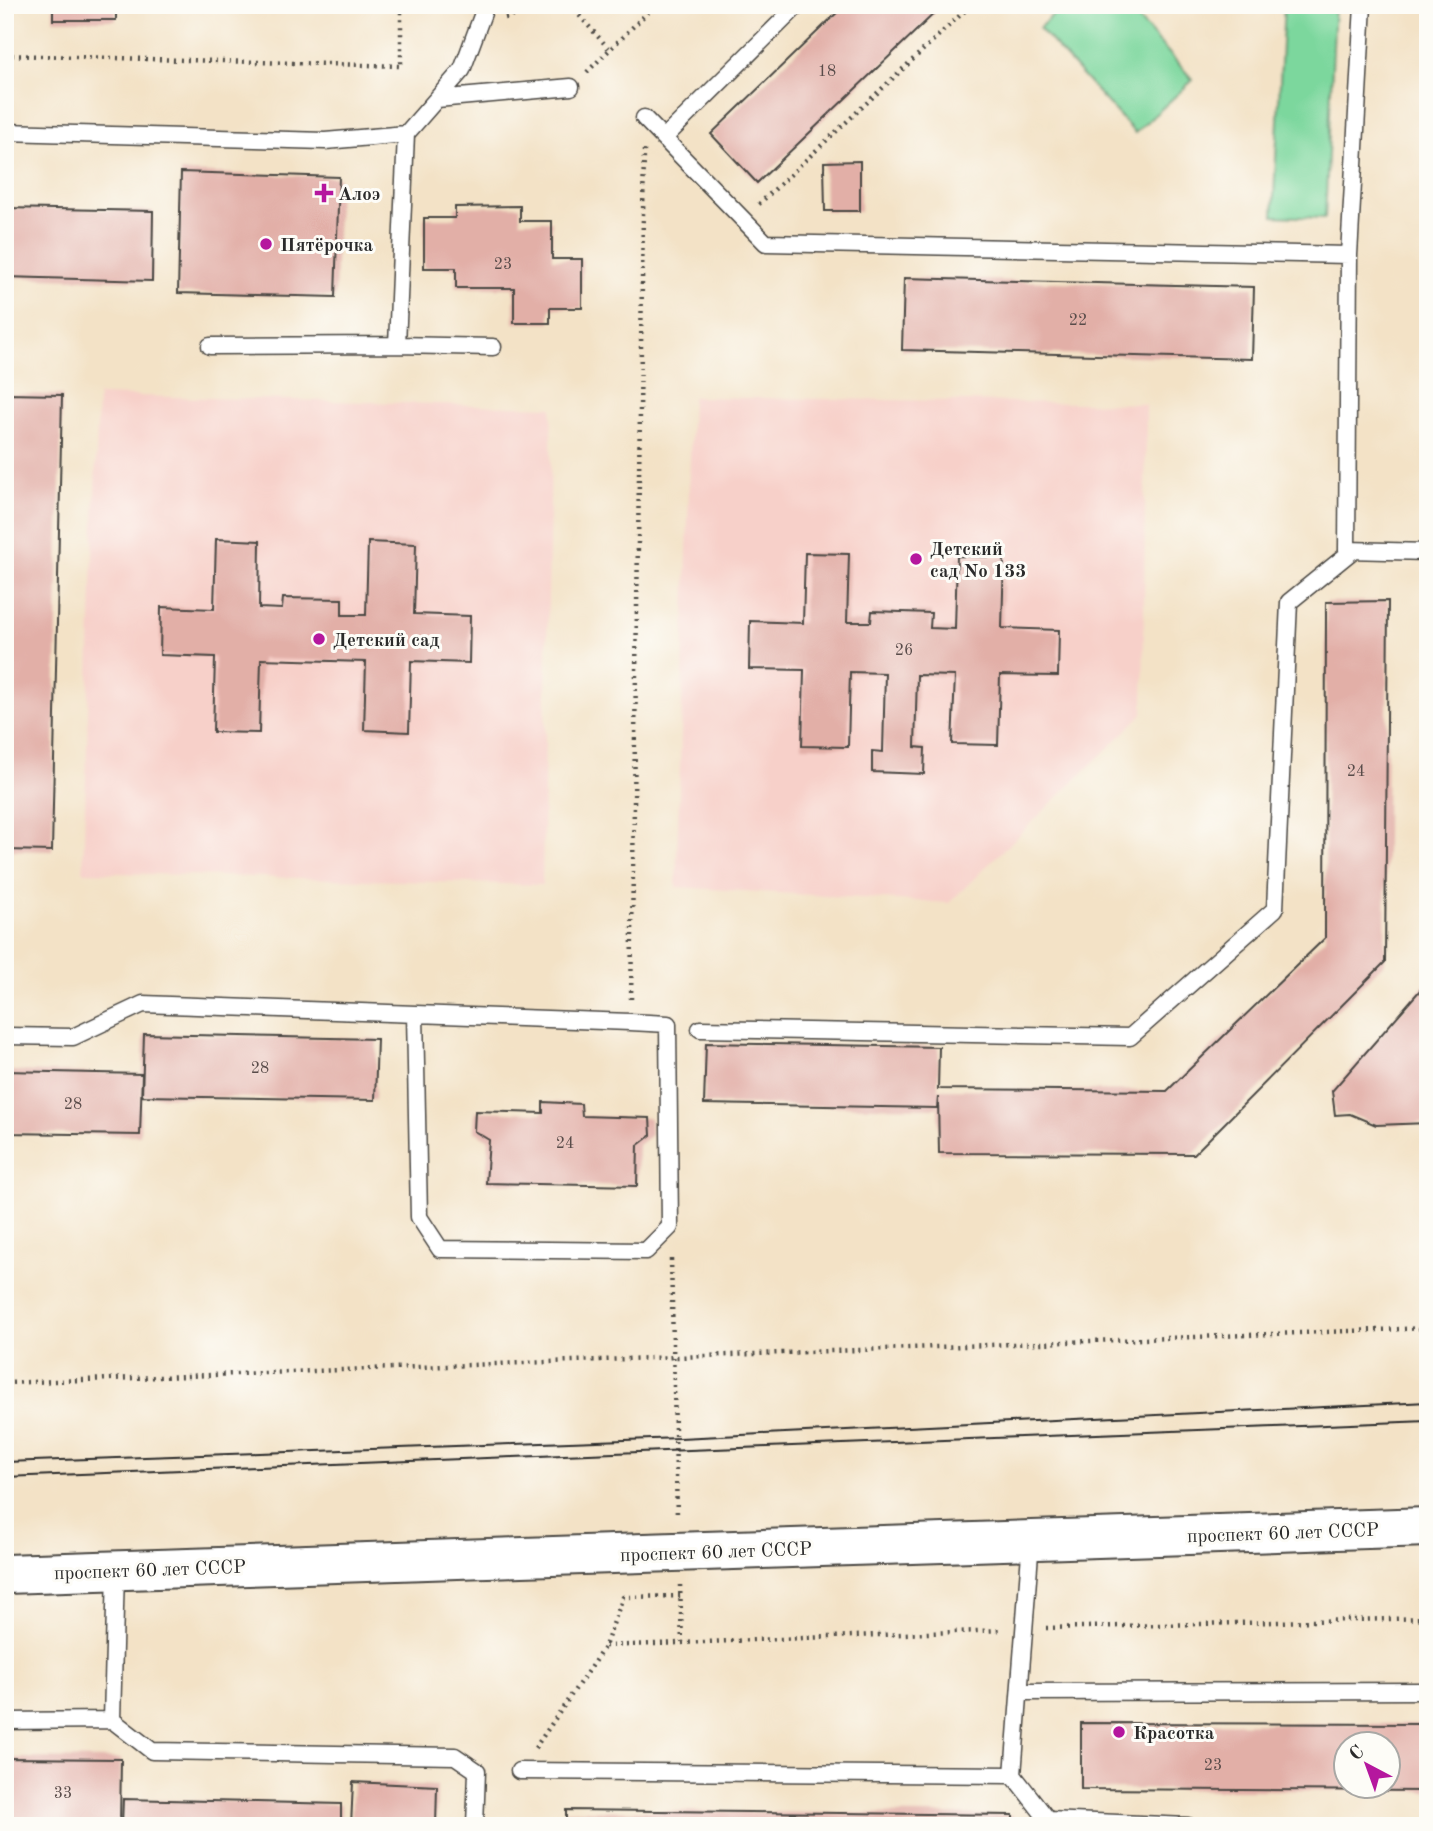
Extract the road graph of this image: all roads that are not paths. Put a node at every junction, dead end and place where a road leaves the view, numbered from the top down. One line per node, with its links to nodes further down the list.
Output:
1 (486, 5): 5 (lane)
2 (798, 5): 9 (lane)
3 (1363, 5): 10 (lane)
4 (571, 87): 5 (lane)
5 (437, 99): 8 (lane)
6 (644, 118): 9 (lane)
7 (5, 132): 8 (lane)
8 (406, 134): 11 (lane)
9 (664, 138): 10 (lane)
10 (1349, 256): 14 (lane)
11 (397, 345): 12 (lane); 13 (lane)
12 (210, 346)
13 (493, 347)
14 (1352, 551): 15 (lane); 17 (lane)
15 (1428, 552)
16 (415, 1014): 16 (lane); 18 (lane)
17 (700, 1029)
18 (5, 1036)
19 (1428, 1527): 20 (main road, проспект 60 лет СССР)
20 (1031, 1540): 21 (main road, проспект 60 лет СССР); 24 (lane)
21 (116, 1570): 22 (main road, проспект 60 лет СССР); 25 (lane)
22 (5, 1574)
23 (1428, 1691): 24 (lane)
24 (1020, 1692): 28 (lane)
25 (112, 1720): 26 (lane); 30 (lane)
26 (5, 1721)
27 (519, 1771): 28 (lane)
28 (1013, 1775): 29 (lane)
29 (1048, 1823): 31 (lane)
30 (475, 1826)
31 (1188, 1826)

